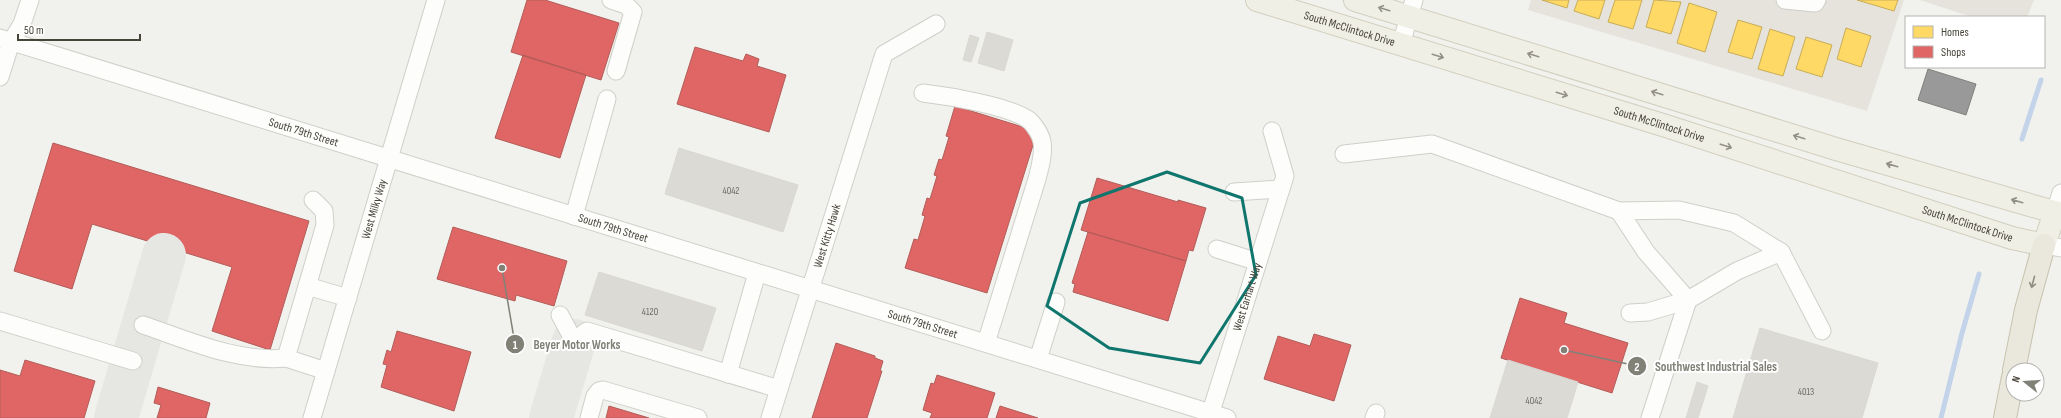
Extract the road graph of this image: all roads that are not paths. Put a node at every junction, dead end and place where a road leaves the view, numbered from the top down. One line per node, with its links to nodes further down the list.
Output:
1 (30, 0): 10 (street)
2 (436, 0): 18 (street, West Milky Way)
3 (611, 0): 12 (street)
4 (1257, 0): 11 (main road, South McClintock Drive)
5 (1355, 0): 8 (main road, one-way to 5)
6 (1785, 0): 7 (street)
7 (1816, 1)
8 (1411, 8): 11 (street); 22 (main road, one-way to 8)
9 (936, 24): 31 (street, West Kitty Hawk)
10 (6, 40): 13 (street); 18 (street, South 79th Street)
11 (1401, 44): 25 (main road, South McClintock Drive, one-way to 25)
12 (616, 71)
13 (0, 77)
14 (923, 93): 40 (street)
15 (607, 99): 24 (street)
16 (1272, 131): 19 (street)
17 (1344, 154): 23 (street)
18 (390, 159): 24 (street, South 79th Street); 32 (street, West Milky Way)
19 (1283, 182): 20 (street); 28 (street, West Earhart Way)
20 (1234, 192)
21 (313, 200): 30 (street)
22 (2059, 206): 25 (main road)
23 (1619, 211): 27 (street); 33 (street)
24 (574, 216): 29 (street, South 79th Street)
25 (2053, 246): 44 (highway, one-way to 44)
26 (1217, 249): 28 (street)
27 (1781, 252): 33 (street); 39 (street)
28 (1258, 262): 49 (street, West Earhart Way)
29 (757, 272): 31 (street, South 79th Street); 46 (street)
30 (307, 286): 32 (street); 41 (street)
31 (810, 289): 40 (street, South 79th Street); 47 (street, West Kitty Hawk)
32 (348, 298): 45 (street, West Milky Way)
33 (1688, 300): 35 (street); 55 (street)
34 (1056, 302): 42 (street)
35 (1630, 313)
36 (560, 316): 46 (street)
37 (0, 321): 43 (street)
38 (143, 325): 41 (street)
39 (1822, 331)
40 (986, 343): 42 (street, South 79th Street)
41 (286, 358): 45 (street)
42 (1038, 359): 49 (street, South 79th Street)
43 (133, 361)
44 (2016, 362)
45 (326, 371): 50 (street, West Milky Way)
46 (728, 374): 47 (street)
47 (779, 389): 53 (street, West Kitty Hawk)
48 (2008, 402): 56 (highway)
49 (1210, 416): 54 (street, South 79th Street)
50 (312, 418)
51 (589, 418): 52 (street)
52 (698, 418)
53 (770, 418)
54 (1227, 418)
55 (1650, 418)
56 (2005, 418)

